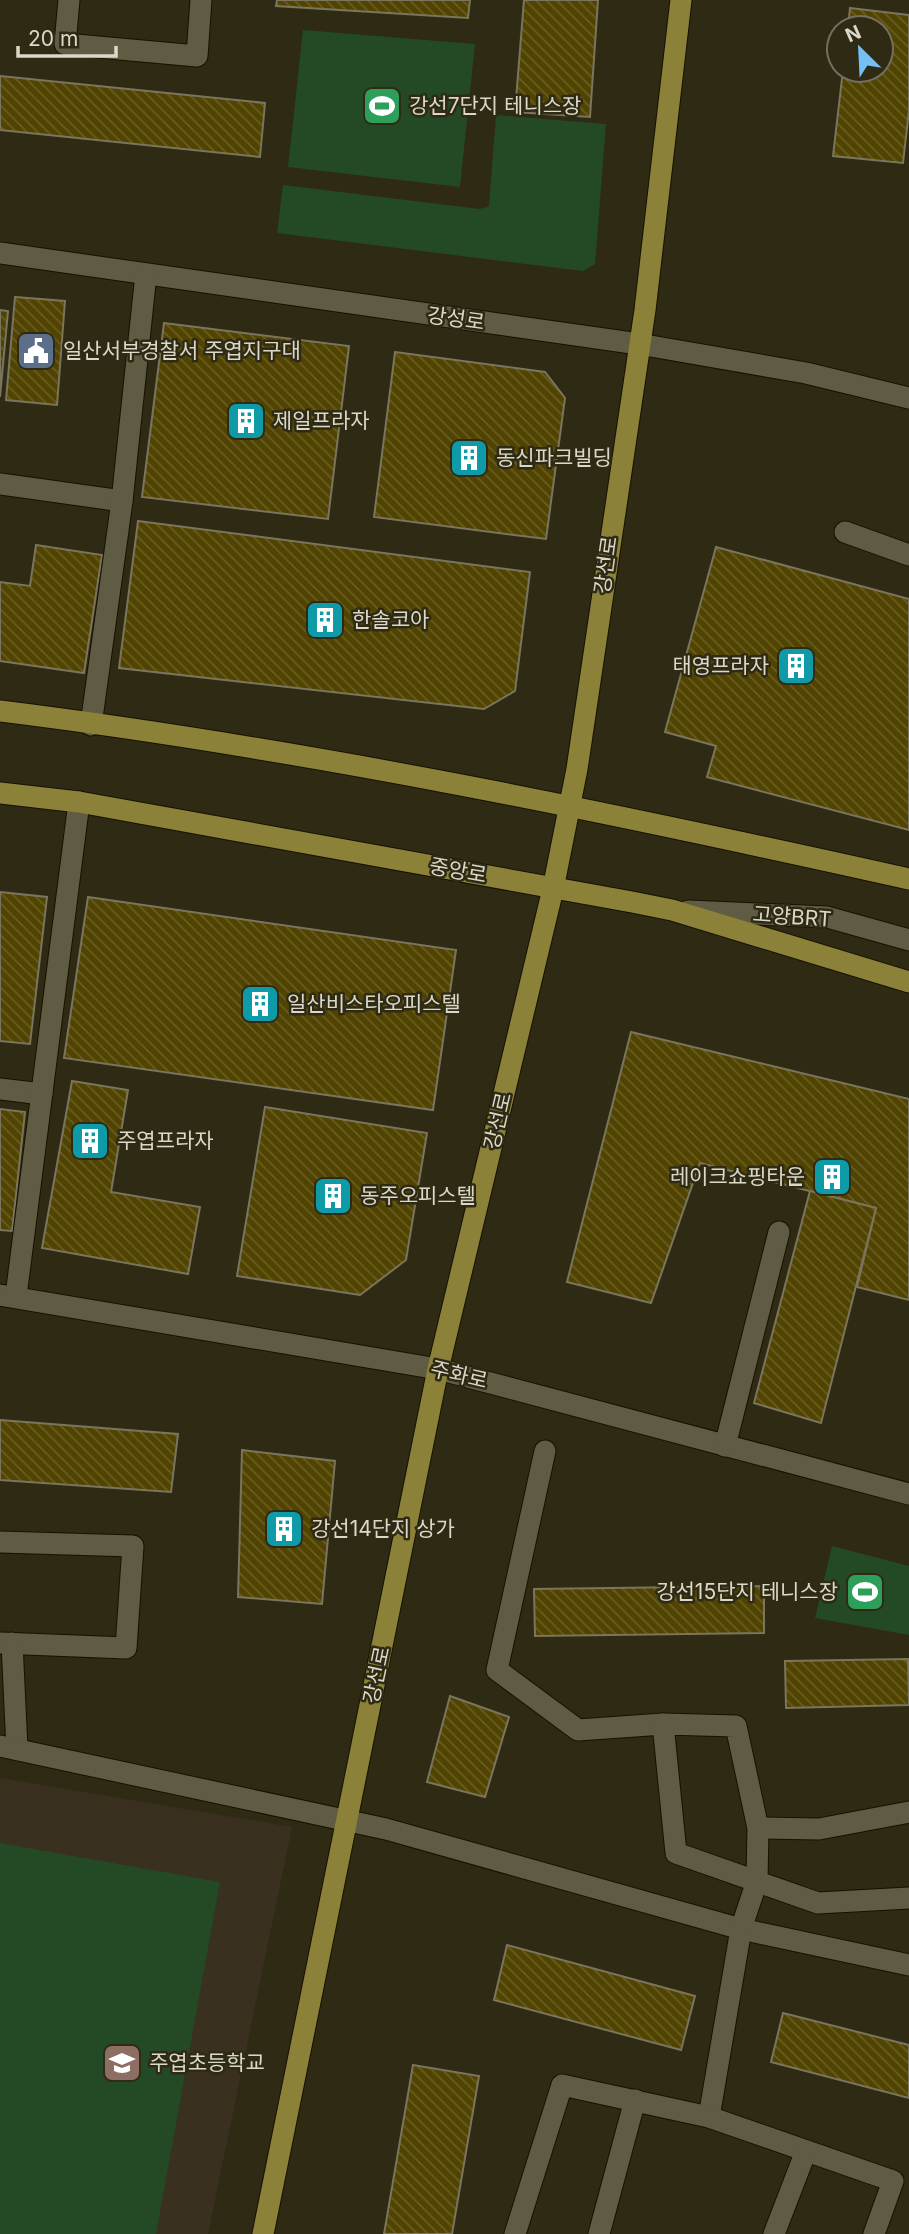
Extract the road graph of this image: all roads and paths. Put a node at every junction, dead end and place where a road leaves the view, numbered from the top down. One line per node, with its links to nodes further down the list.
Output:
1 (69, 0): 2 (street)
2 (201, 0)
3 (681, 0): 6 (main road, 강선로)
4 (0, 253): 5 (street, 강성로)
5 (146, 274): 6 (street, 강성로); 9 (street)
6 (639, 344): 7 (street, 강성로); 16 (main road, 강선로)
7 (909, 398)
8 (0, 484): 9 (street)
9 (122, 500): 13 (street)
10 (845, 533): 11 (street)
11 (909, 555)
12 (4, 712): 13 (main road)
13 (91, 725): 16 (main road)
14 (0, 793): 15 (main road, 중앙로)
15 (79, 802): 18 (main road, 중앙로); 23 (street)
16 (567, 807): 17 (main road); 18 (main road, 강선로)
17 (909, 878)
18 (553, 888): 19 (main road, 중앙로); 26 (main road, 강선로)
19 (672, 911): 20 (street, 고양BRT); 21 (main road, 중앙로)
20 (909, 940)
21 (909, 982)
22 (0, 1089): 23 (street)
23 (42, 1094): 25 (street)
24 (779, 1232): 27 (street)
25 (8, 1296): 26 (street, 주화로)
26 (438, 1369): 27 (street, 주화로); 35 (main road, 강선로)
27 (725, 1446): 29 (street, 주화로)
28 (545, 1451): 32 (street)
29 (909, 1494)
30 (0, 1542): 31 (street)
31 (6, 1643): 33 (street)
32 (663, 1724): 36 (street); 37 (street)
33 (8, 1747): 35 (street)
34 (909, 1812): 36 (street)
35 (346, 1821): 39 (street); 44 (main road, 강선로)
36 (758, 1828): 37 (street)
37 (758, 1881): 38 (street); 39 (street)
38 (909, 1898)
39 (741, 1929): 40 (street); 42 (street)
40 (909, 1965)
41 (635, 2100): 42 (street); 45 (street); 46 (street)
42 (709, 2117): 43 (street)
43 (806, 2151): 47 (street); 48 (street)
44 (263, 2234)
45 (515, 2234)
46 (599, 2234)
47 (774, 2234)
48 (874, 2234)

